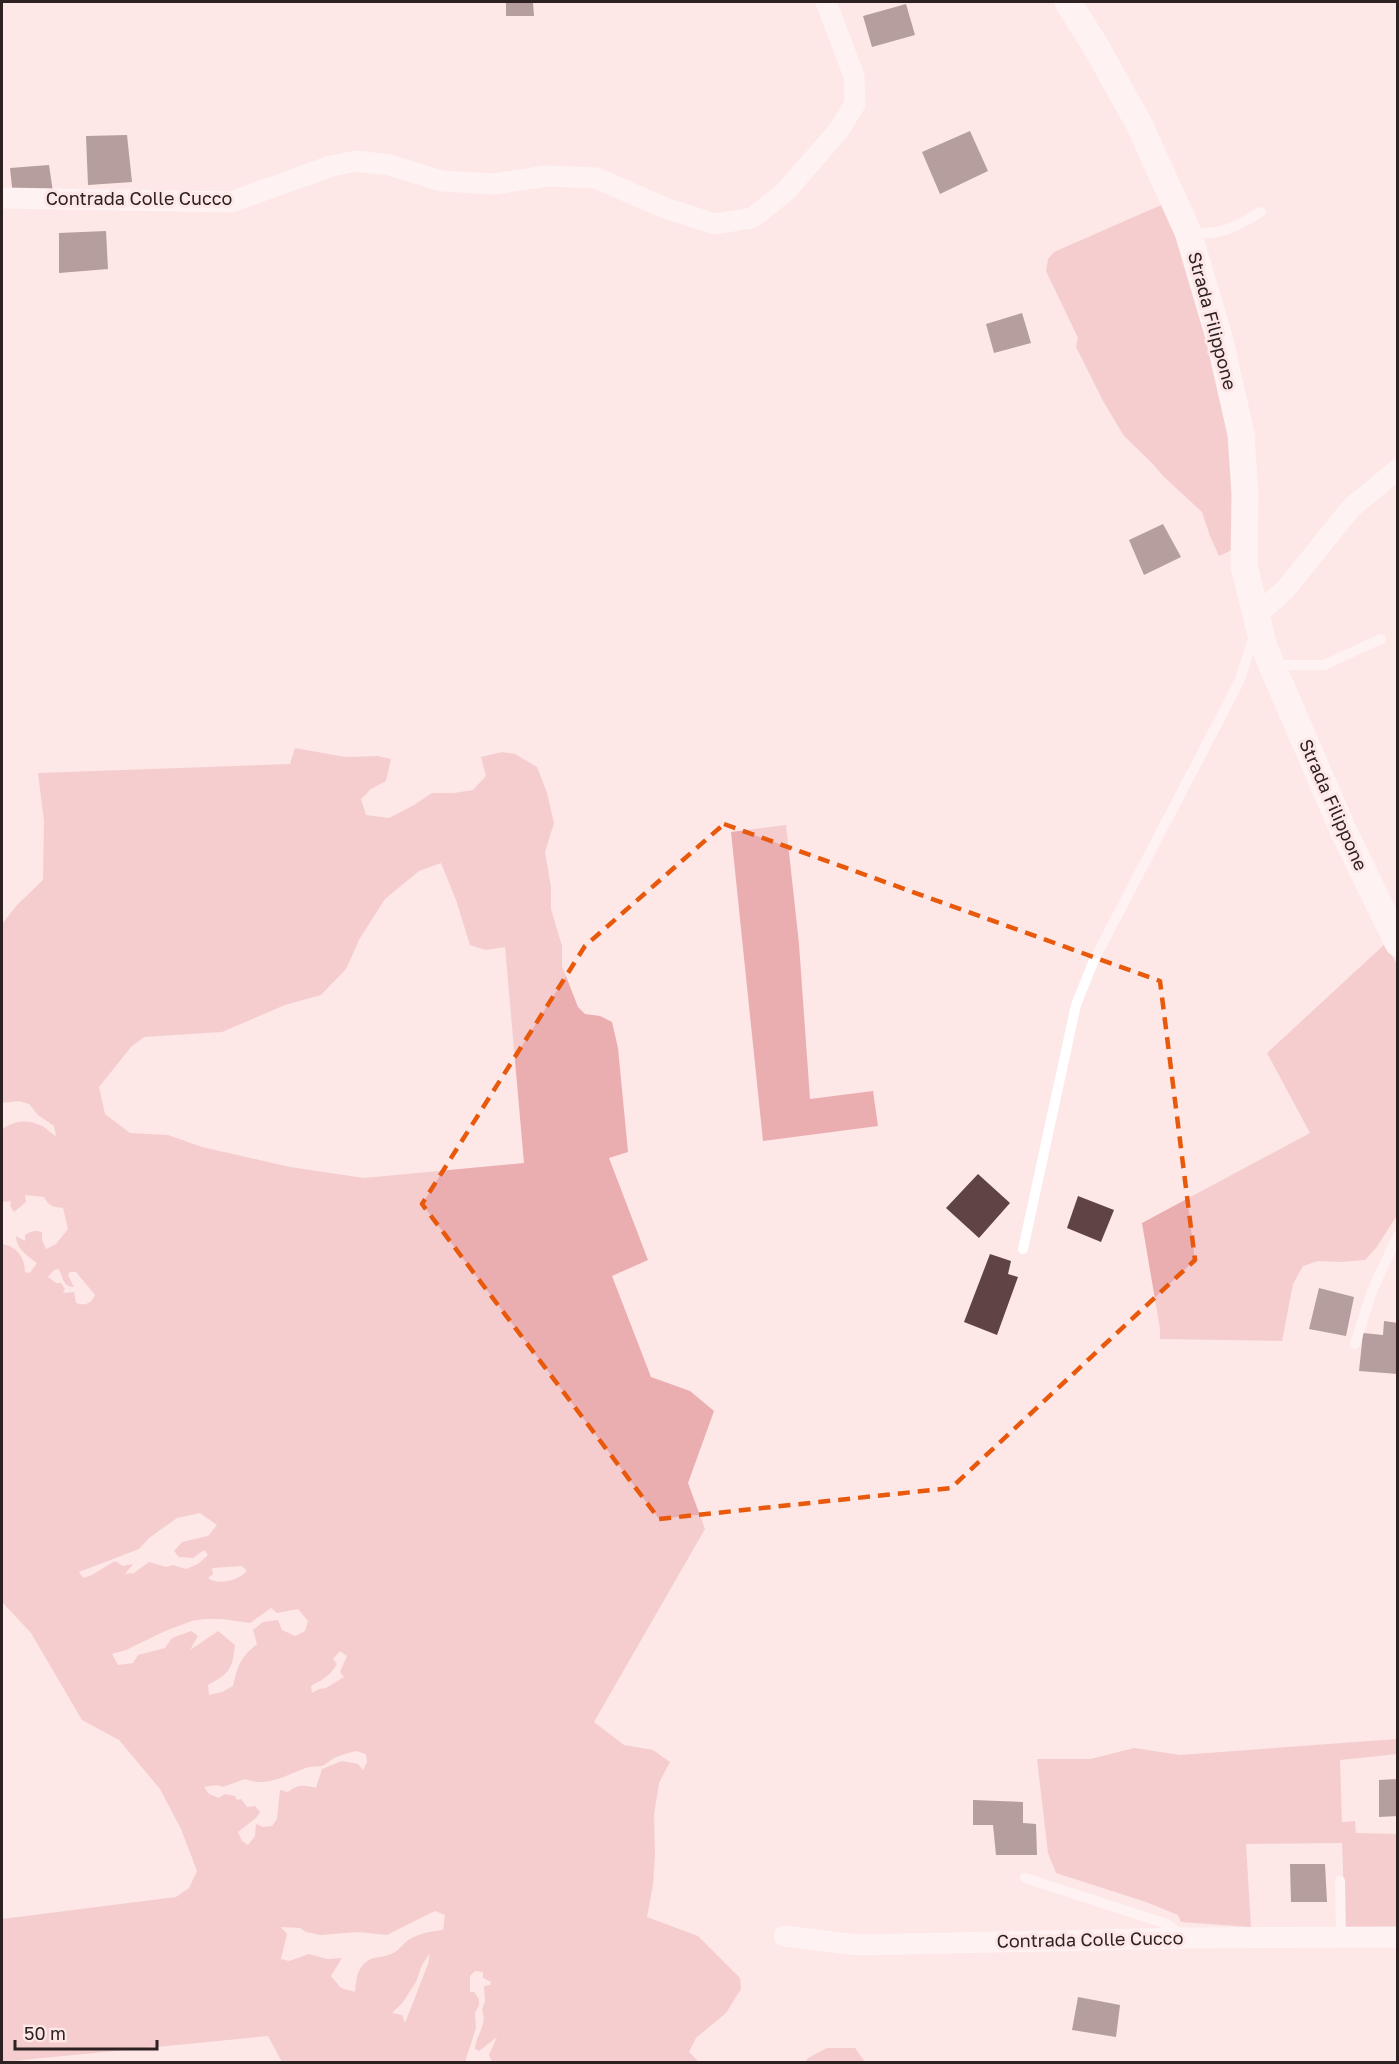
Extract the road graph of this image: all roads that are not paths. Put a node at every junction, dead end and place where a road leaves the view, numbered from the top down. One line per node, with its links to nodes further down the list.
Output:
1 (826, 2): 3 (street, Contrada Colle Cucco)
2 (1068, 2): 5 (street, Strada Filippone)
3 (2, 198)
4 (1261, 212): 5 (lane)
5 (1188, 232): 7 (street, Strada Filippone)
6 (1398, 469): 7 (street)
7 (1257, 619): 9 (street, Strada Filippone); 12 (lane)
8 (1381, 639): 9 (lane)
9 (1272, 665): 10 (street, Strada Filippone)
10 (1398, 943)
11 (1398, 1235): 13 (lane)
12 (1023, 1249)
13 (1355, 1344)
14 (1025, 1878): 19 (lane)
15 (1340, 1881): 17 (lane)
16 (784, 1936): 19 (street, Contrada Colle Cucco)
17 (1341, 1937): 18 (street, Contrada Colle Cucco); 19 (street, Contrada Colle Cucco)
18 (1398, 1937)
19 (1186, 1938)

